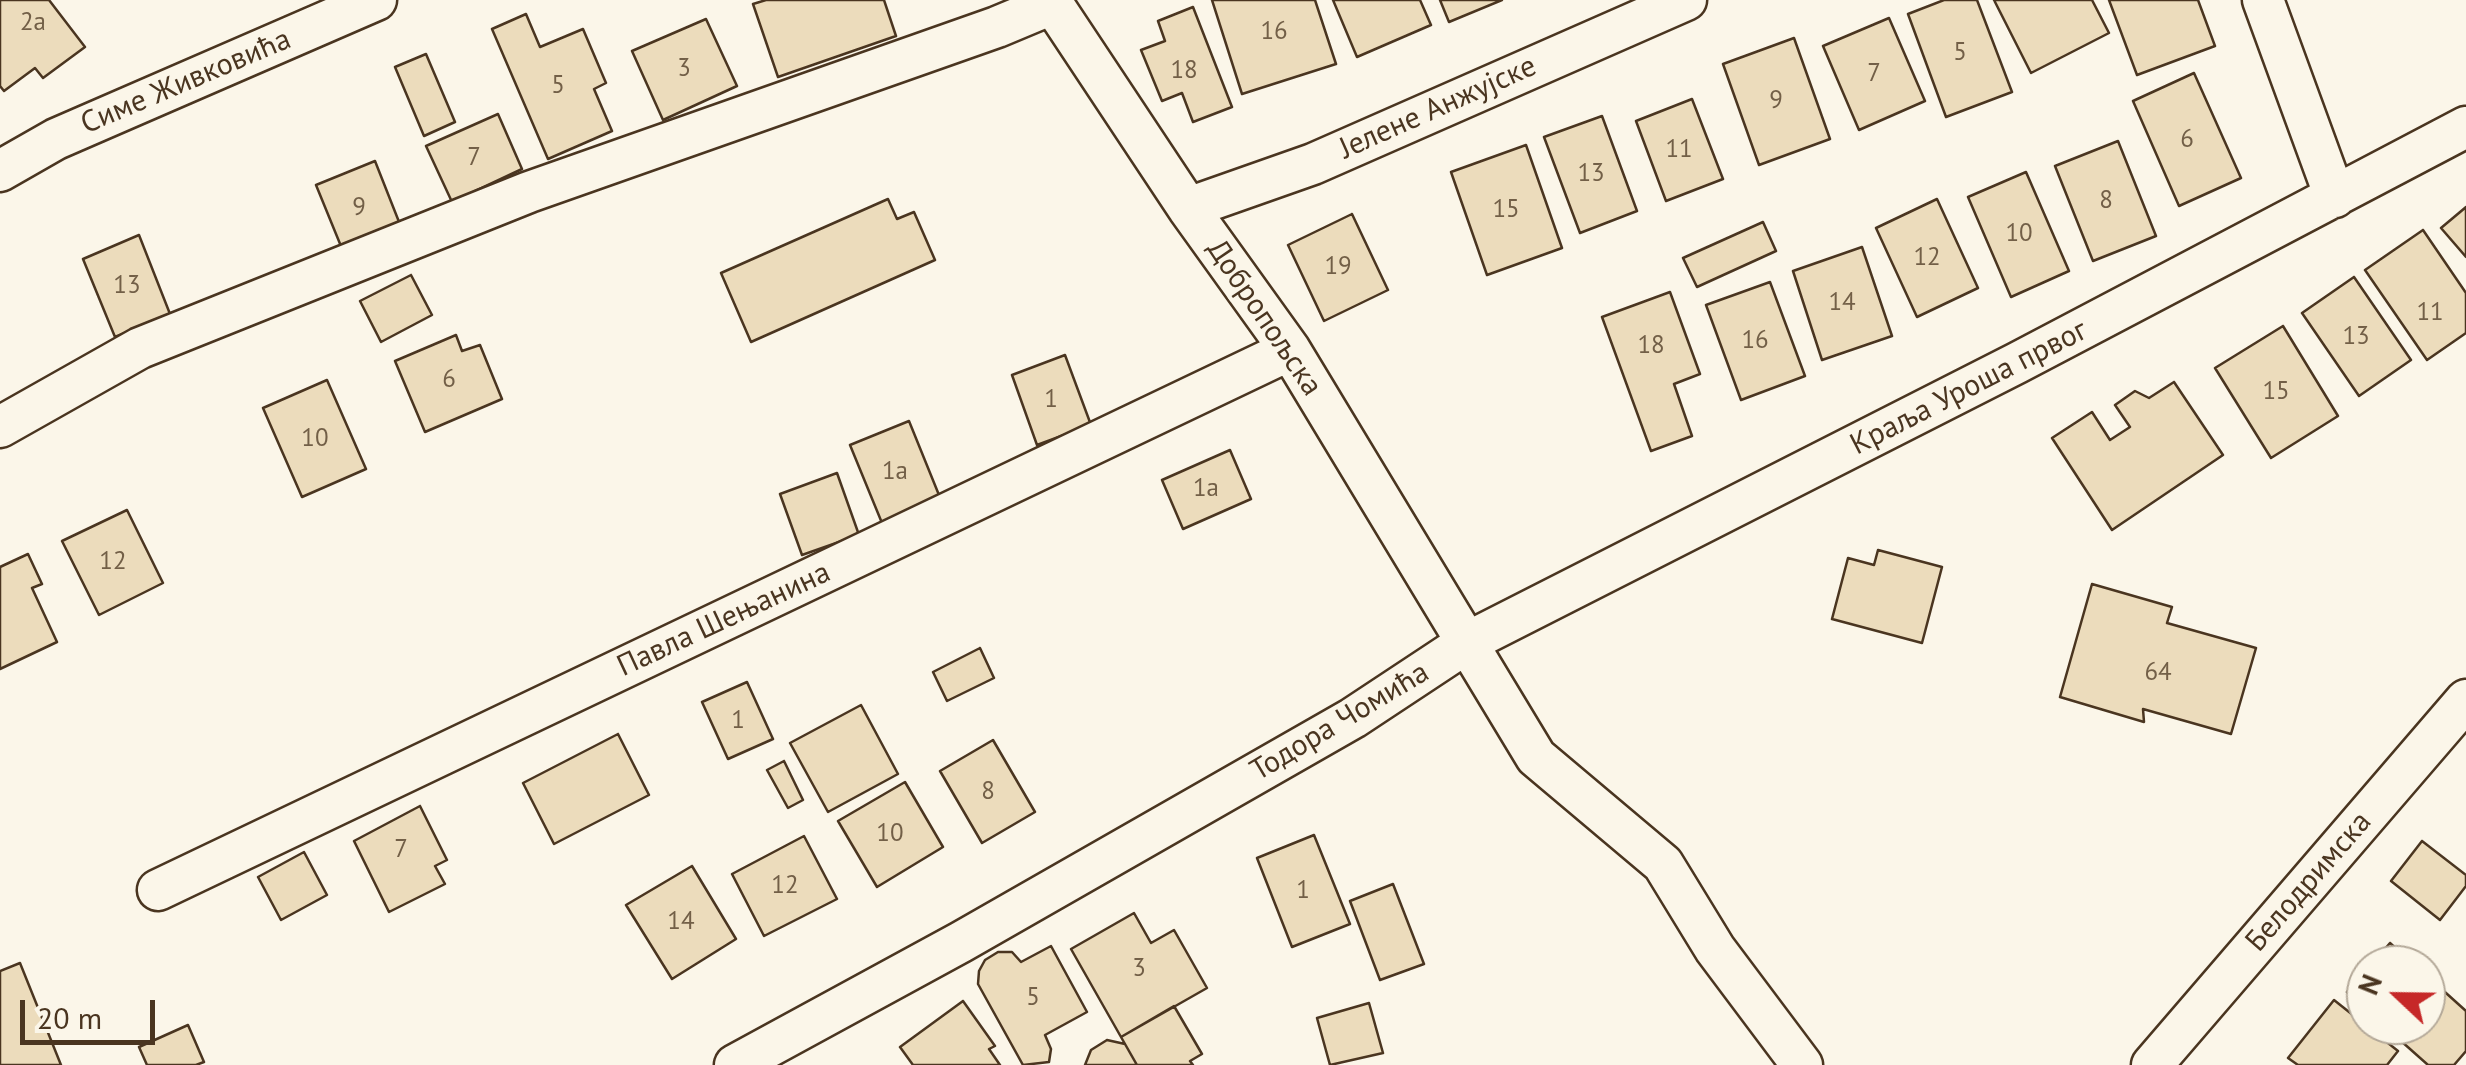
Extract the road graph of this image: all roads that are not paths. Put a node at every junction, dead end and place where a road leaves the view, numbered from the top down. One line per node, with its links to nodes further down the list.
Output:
1 (376, 0): 6 (street, Симе Живковића)
2 (1686, 0): 8 (street, Јелене Анжујске)
3 (2263, 0): 7 (street)
4 (1051, 2): 8 (street, Добропољска); 10 (street)
5 (2466, 127): 7 (street, Краља Уроша првог)
6 (0, 172)
7 (2336, 197): 11 (street, Краља Уроша првог)
8 (1188, 208): 9 (street, Добропољска)
9 (1290, 350): 11 (street, Добропољска); 13 (street, Павла Шењанина)
10 (0, 428)
11 (1468, 642): 14 (street, Тодора Чомића); 15 (street)
12 (2466, 700): 16 (street, Белодримска)
13 (158, 890)
14 (735, 1065)
15 (1802, 1065)
16 (2152, 1065)

